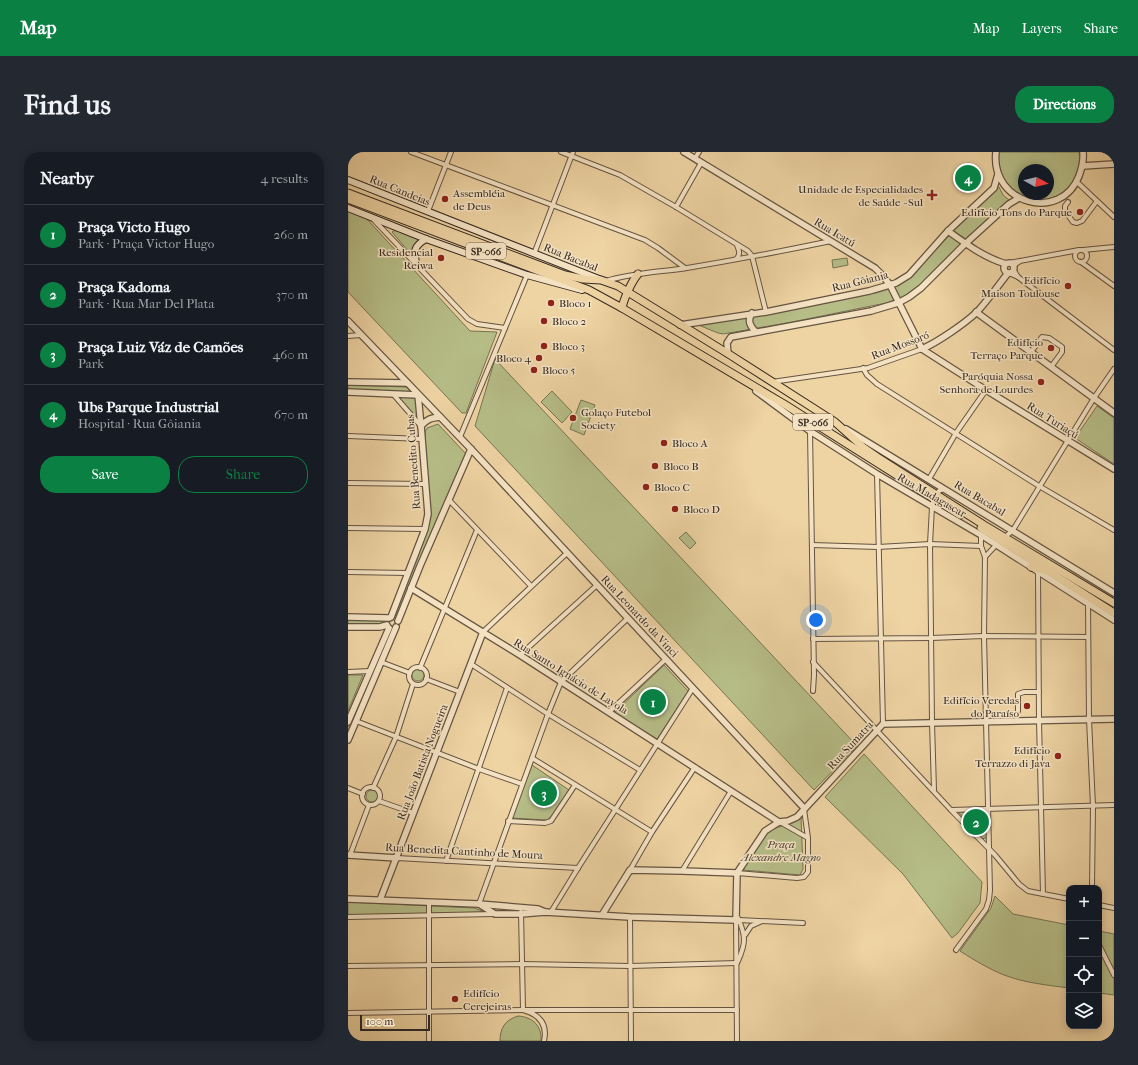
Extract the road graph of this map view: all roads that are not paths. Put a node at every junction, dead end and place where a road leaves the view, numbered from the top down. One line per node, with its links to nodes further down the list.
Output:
1 (411, 152): 11 (street)
2 (451, 152): 11 (street)
3 (561, 152): 8 (street)
4 (684, 152): 9 (street, Rua Icatú)
5 (699, 152): 9 (street)
6 (996, 152): 14 (street)
7 (1083, 152): 13 (street)
8 (572, 154): 26 (street); 27 (street)
9 (695, 158): 10 (street, Rua Icatú)
10 (701, 163): 27 (street); 34 (street, Rua Icatú)
11 (446, 164): 26 (street); 29 (street)
12 (1114, 164): 13 (street)
13 (1083, 166): 16 (street)
14 (998, 174): 18 (street); 32 (street, Rua Gôiania)
15 (348, 180): 29 (main road, Rua Candeias)
16 (1076, 182): 23 (street); 24 (street)
17 (348, 193): 53 (main road, SP-066)
18 (1018, 197)
19 (348, 199): 56 (main road, SP-066)
20 (1018, 199): 35 (street)
21 (1025, 200): 22 (street)
22 (1054, 200)
23 (1054, 200)
24 (1096, 201): 25 (street); 30 (street)
25 (1068, 202)
26 (552, 205): 40 (street); 48 (street)
27 (676, 207): 36 (street)
28 (348, 208): 31 (main road)
29 (428, 211): 40 (main road, Rua Candeias)
30 (1114, 217)
31 (373, 219): 33 (main road); 47 (street)
32 (948, 231): 35 (street); 54 (street, Rua Gôiania)
33 (426, 239): 47 (main road); 52 (main road)
34 (832, 241): 43 (street); 54 (street, Rua Icatú)
35 (965, 244): 49 (street); 58 (street)
36 (738, 245): 43 (street); 45 (street)
37 (1114, 247): 38 (street)
38 (1095, 249): 39 (street); 42 (street)
39 (1081, 250): 41 (street); 42 (street); 44 (street)
40 (534, 254): 53 (main road, Rua Bacabal)
41 (1062, 254): 44 (street); 49 (street)
42 (1087, 256): 46 (street); 50 (street)
43 (753, 257): 45 (street); 60 (street)
44 (1076, 258): 46 (street)
45 (735, 260): 48 (street)
46 (1082, 262): 50 (street)
47 (416, 264): 65 (street)
48 (685, 268): 51 (street)
49 (1009, 268): 61 (street, Rua Mossoró); 70 (street)
50 (1091, 269): 55 (street)
51 (638, 274): 53 (street); 57 (main road)
52 (527, 275): 56 (main road); 65 (street)
53 (602, 281): 57 (main road, SP-066)
54 (890, 285): 58 (street, Rua Icatú); 60 (street, Rua Gôiania)
55 (1114, 286)
56 (589, 290): 59 (main road, SP-066)
57 (628, 292): 59 (main road); 64 (main road, SP-066)
58 (898, 303): 66 (street); 69 (street, Rua Icatú)
59 (622, 308): 76 (main road, SP-066)
60 (766, 312): 62 (street, Rua Gôiania)
61 (976, 312): 69 (street, Rua Mossoró); 71 (street)
62 (752, 314): 64 (street, Rua Gôiania); 66 (street)
63 (348, 321): 67 (street, Rua Leonardo da Vinci)
64 (679, 325): 72 (main road, SP-066)
65 (505, 328): 94 (street)
66 (756, 332): 72 (street)
67 (361, 335): 68 (street); 79 (street, Rua Leonardo da Vinci)
68 (348, 336)
69 (922, 349): 74 (street, Rua Mossoró); 80 (street, Rua Turiaçú)
70 (1114, 350)
71 (1031, 352): 73 (street); 73 (street)
72 (728, 354): 78 (main road, SP-066)
73 (1051, 367): 85 (street)
74 (863, 368): 78 (street, Rua Mossoró); 92 (street)
75 (1114, 369): 85 (street)
76 (744, 381): 86 (main road, SP-066); 91 (street, Rua Madagascar)
77 (348, 382): 79 (street)
78 (772, 382): 83 (main road, SP-066)
79 (407, 384): 84 (street, Rua Leonardo da Vinci)
80 (986, 390): 92 (street); 96 (street, Rua Turiaçú)
81 (348, 392): 82 (street)
82 (393, 394): 84 (street); 90 (street)
83 (791, 394): 86 (main road); 89 (main road, SP-066)
84 (418, 395): 88 (street, Rua Leonardo da Vinci); 90 (street, Rua Benedito Cubas)
85 (1094, 398): 87 (street); 96 (street)
86 (784, 404): 105 (main road, SP-066)
87 (1114, 413)
88 (440, 417): 90 (street); 94 (street, Rua Leonardo da Vinci)
89 (835, 422): 100 (street, Rua Bacabal); 105 (main road, SP-066)
90 (422, 426): 95 (street, Rua Benedito Cubas)
91 (810, 431): 99 (street, Rua Madagascar); 117 (street)
92 (956, 433): 100 (street); 103 (street)
93 (348, 436): 95 (street)
94 (460, 437): 97 (street, Rua Leonardo da Vinci)
95 (422, 439): 102 (street, Rua Benedito Cubas)
96 (1068, 441): 98 (street, Rua Turiaçú); 103 (street)
97 (471, 449): 106 (street); 120 (street, Rua Leonardo da Vinci)
98 (1114, 469)
99 (877, 474): 107 (street, Rua Madagascar); 119 (street)
100 (929, 479): 104 (street, Rua Bacabal)
101 (348, 483): 102 (street)
102 (425, 484): 110 (street, Rua Benedito Cubas)
103 (1039, 486): 112 (street); 113 (street)
104 (946, 489): 105 (street); 108 (street, Rua Bacabal)
105 (935, 496): 107 (street); 115 (main road, SP-066)
106 (449, 500): 111 (street); 123 (street)
107 (932, 507): 114 (street, Rua Madagascar); 116 (street)
108 (1000, 522): 112 (street, Rua Bacabal); 115 (street)
109 (348, 528): 110 (street)
110 (425, 529): 122 (street, Rua Benedito Cubas)
111 (476, 530): 130 (street); 135 (street)
112 (1013, 530): 115 (street); 132 (street, Rua Bacabal)
113 (1114, 530)
114 (980, 535): 115 (street, Rua Madagascar); 118 (street)
115 (1001, 539): 121 (street); 124 (street, Rua Madagascar); 125 (main road, SP-066); 134 (main road, SP-066)
116 (930, 544): 118 (street); 119 (street); 150 (street)
117 (812, 545): 119 (street); 151 (street)
118 (981, 546): 121 (street)
119 (878, 547): 149 (street)
120 (567, 553): 129 (street, Rua Leonardo da Vinci); 130 (street)
121 (986, 557): 146 (street)
122 (412, 562): 123 (street); 128 (street, Rua Benedito Cubas)
123 (420, 566): 131 (street)
124 (1030, 567): 125 (main road); 127 (street, Rua Madagascar)
125 (1050, 571): 136 (main road, SP-066)
126 (348, 572): 128 (street)
127 (1038, 572): 133 (street, Rua Madagascar); 147 (street)
128 (408, 573): 138 (street, Rua Benedito Cubas)
129 (597, 585): 139 (street, Rua Leonardo da Vinci); 152 (street)
130 (531, 586): 145 (street)
131 (411, 588): 135 (street, Rua Santo Ignácio de Layola); 141 (street)
132 (1114, 593)
133 (1088, 603): 140 (street, Rua Madagascar); 148 (street)
134 (1114, 604)
135 (444, 608): 145 (street, Rua Santo Ignácio de Layola); 157 (street)
136 (1114, 613)
137 (348, 618): 138 (street)
138 (390, 618): 141 (street); 142 (street)
139 (628, 618): 153 (street, Rua Leonardo da Vinci); 162 (street)
140 (1114, 620)
141 (398, 621): 144 (street)
142 (388, 626): 143 (street); 144 (street); 158 (street)
143 (348, 627)
144 (396, 627): 154 (street)
145 (482, 632): 152 (street, Rua Santo Ignácio de Layola); 156 (street, Rua João Batista Nogueira)
146 (984, 636): 147 (street); 150 (street); 178 (street)
147 (1038, 636): 148 (street); 168 (street)
148 (1088, 637): 172 (street)
149 (880, 638): 150 (street); 151 (street); 179 (street)
150 (931, 638): 177 (street)
151 (813, 640): 155 (street)
152 (520, 656): 162 (street, Rua Santo Ignácio de Layola)
153 (666, 659): 165 (street, Rua Leonardo da Vinci); 170 (street)
154 (381, 662): 160 (street); 175 (street)
155 (813, 662): 166 (street); 180 (street)
156 (471, 664): 164 (street); 167 (street, Rua João Batista Nogueira)
157 (420, 668): 160 (street); 161 (street)
158 (370, 671): 159 (street); 176 (street)
159 (348, 672)
160 (410, 673): 163 (street)
161 (426, 679): 163 (street); 167 (street)
162 (561, 682): 170 (street, Rua Santo Ignácio de Layola); 171 (street)
163 (413, 684): 181 (street)
164 (507, 688): 171 (street); 187 (street)
165 (693, 688): 183 (street); 200 (street, Rua Leonardo da Vinci)
166 (813, 691)
167 (460, 692): 184 (street, Rua João Batista Nogueira)
168 (1039, 692): 169 (street); 174 (street)
169 (1018, 711)
170 (608, 712): 183 (street, Rua Santo Ignácio de Layola)
171 (548, 714): 185 (street); 188 (street)
172 (1088, 719): 173 (street, Rua Sumatra); 174 (street, Rua Sumatra); 199 (street)
173 (1114, 719)
174 (1039, 720): 178 (street, Rua Sumatra); 202 (street)
175 (356, 721): 181 (street); 182 (street)
176 (348, 722)
177 (932, 722): 178 (street, Rua Sumatra); 179 (street, Rua Sumatra); 194 (street)
178 (986, 722): 201 (street)
179 (882, 724): 180 (street, Rua Sumatra)
180 (877, 730): 194 (street); 200 (street, Rua Sumatra)
181 (396, 737): 184 (street); 192 (street)
182 (348, 740)
183 (657, 743): 186 (street, Rua Santo Ignácio de Layola); 188 (street)
184 (436, 752): 187 (street); 205 (street, Rua João Batista Nogueira)
185 (532, 758): 189 (street); 190 (street)
186 (694, 767): 193 (street, Rua Santo Ignácio de Layola); 208 (street)
187 (479, 769): 189 (street); 213 (street)
188 (640, 770): 203 (street)
189 (522, 784): 206 (street)
190 (575, 785): 203 (street); 206 (street)
191 (348, 788): 195 (street)
192 (374, 788): 195 (street); 196 (street)
193 (731, 791): 207 (street, Rua Santo Ignácio de Layola); 217 (street)
194 (934, 791): 204 (street)
195 (363, 794): 197 (street)
196 (379, 801): 197 (street); 205 (street)
197 (369, 805): 211 (street)
198 (1114, 805): 199 (street)
199 (1092, 806): 202 (street); 219 (street)
200 (804, 808): 207 (street, Rua Sumatra); 209 (street)
201 (988, 808): 202 (street); 204 (street); 210 (street)
202 (1041, 808): 220 (street)
203 (616, 810): 208 (street); 215 (street)
204 (951, 810): 210 (street)
205 (413, 813): 212 (street, Rua João Batista Nogueira)
206 (508, 821): 214 (street)
207 (780, 822): 209 (street); 218 (street, Rua Sumatra)
208 (652, 832): 216 (street)
209 (808, 838): 218 (street)
210 (990, 850): 220 (street); 242 (street)
211 (349, 855): 212 (street, Rua Benedita Cantinho de Moura)
212 (396, 858): 213 (street, Rua Benedita Cantinho de Moura); 223 (street, Rua João Batista Nogueira)
213 (446, 861): 214 (street, Rua Benedita Cantinho de Moura)
214 (493, 863): 215 (street, Rua Benedita Cantinho de Moura); 225 (street)
215 (578, 868): 229 (street)
216 (630, 870): 217 (street); 232 (street)
217 (682, 871): 218 (street)
218 (737, 873): 236 (street)
219 (1092, 885)
220 (1043, 894): 222 (street)
221 (348, 898): 223 (street)
222 (1066, 898)
223 (380, 900): 224 (street)
224 (429, 903): 225 (street); 233 (street)
225 (479, 904): 227 (street); 230 (street)
226 (1102, 906): 228 (street)
227 (521, 908): 229 (street); 231 (street)
228 (1114, 908)
229 (548, 912): 231 (street); 232 (street)
230 (495, 914): 231 (street); 233 (street)
231 (521, 914): 245 (street)
232 (602, 915): 235 (street)
233 (428, 916): 234 (street); 247 (street)
234 (348, 917)
235 (630, 917): 236 (street); 248 (street)
236 (737, 919): 237 (street); 239 (street); 240 (street)
237 (763, 921): 238 (street); 239 (street)
238 (803, 923)
239 (744, 935): 241 (street)
240 (736, 942): 241 (street); 244 (street)
241 (744, 945): 244 (street)
242 (956, 950)
243 (1102, 951): 249 (street)
244 (737, 963): 248 (street); 251 (street)
245 (522, 964): 247 (street); 248 (street); 250 (street)
246 (348, 966): 247 (street)
247 (429, 966): 253 (street)
248 (630, 966): 252 (street)
249 (1114, 975)
250 (523, 1010): 252 (street); 253 (street); 256 (street)
251 (737, 1010): 252 (street); 258 (street)
252 (631, 1011): 257 (street)
253 (430, 1012): 254 (street); 255 (street)
254 (348, 1013)
255 (430, 1041)
256 (544, 1041)
257 (631, 1041)
258 (737, 1041)

